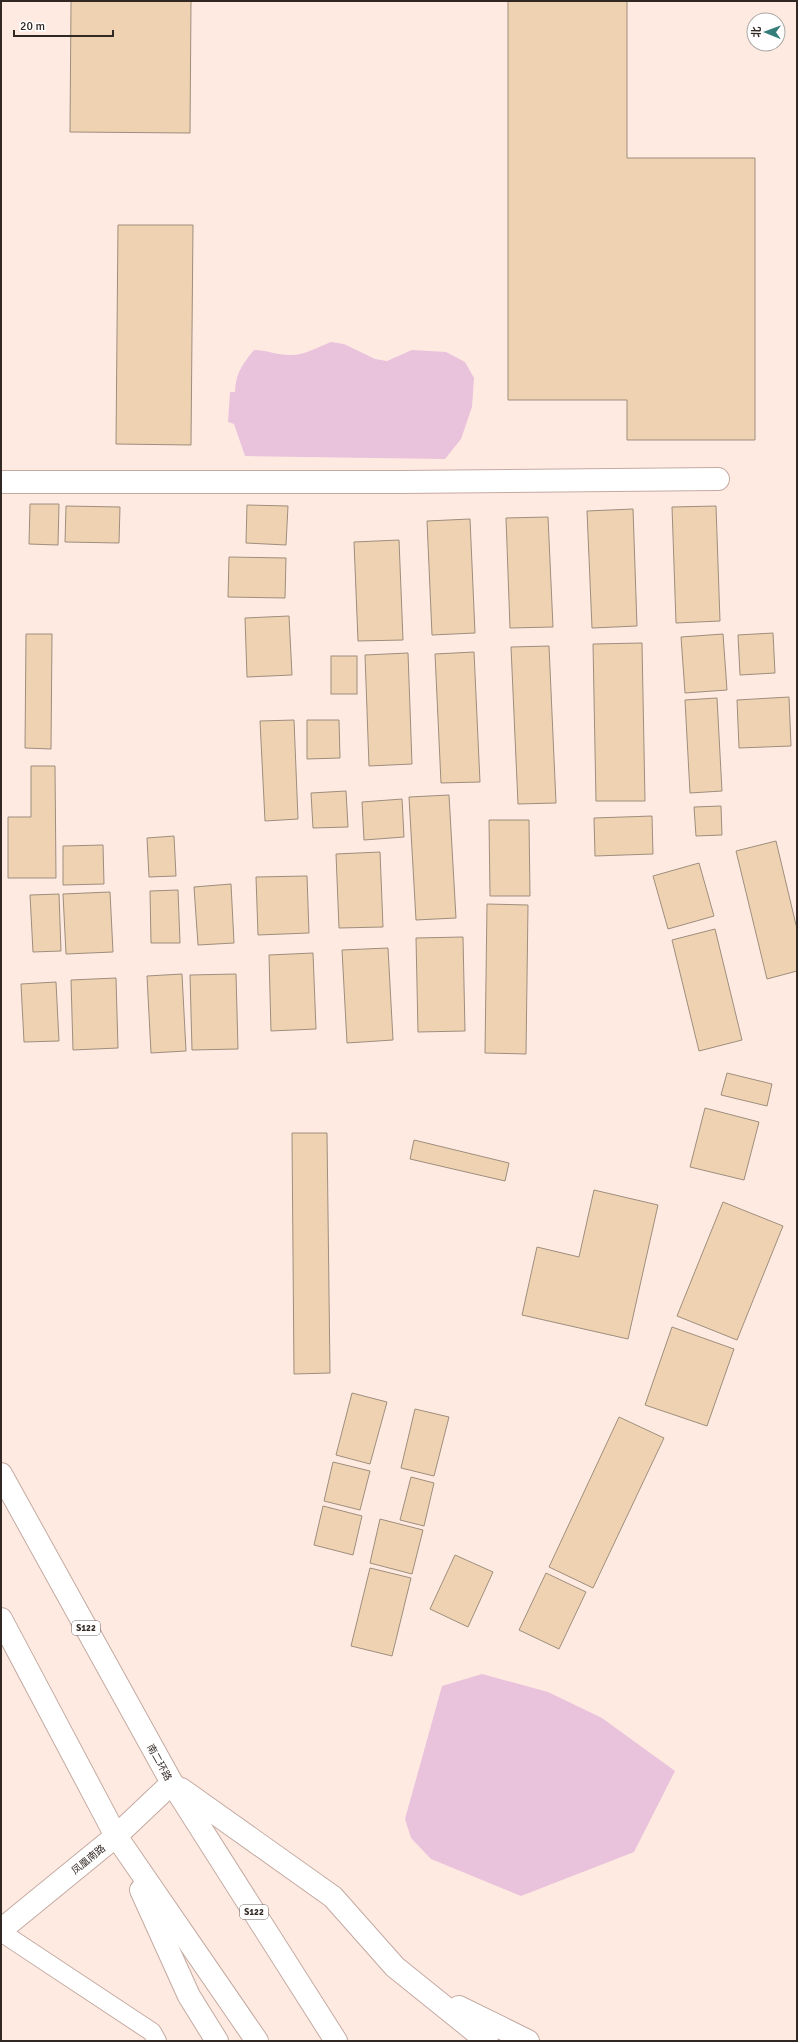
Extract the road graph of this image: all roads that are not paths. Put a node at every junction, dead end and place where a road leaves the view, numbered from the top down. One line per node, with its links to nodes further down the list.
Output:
1 (718, 479): 2 (main road)
2 (1, 482)
3 (1, 1474): 5 (main road, 南二环路 / S122)
4 (1, 1619): 6 (main road)
5 (172, 1783): 6 (main road, 凤凰南路); 8 (main road); 12 (main road, 南二环路 / S122)
6 (116, 1836): 7 (main road, 凤凰南路); 10 (main road); 11 (main road)
7 (1, 1931): 9 (lane)
8 (423, 1990): 13 (main road); 14 (main road)
9 (157, 2041)
10 (217, 2041)
11 (257, 2041)
12 (336, 2041)
13 (487, 2041)
14 (528, 2041)

